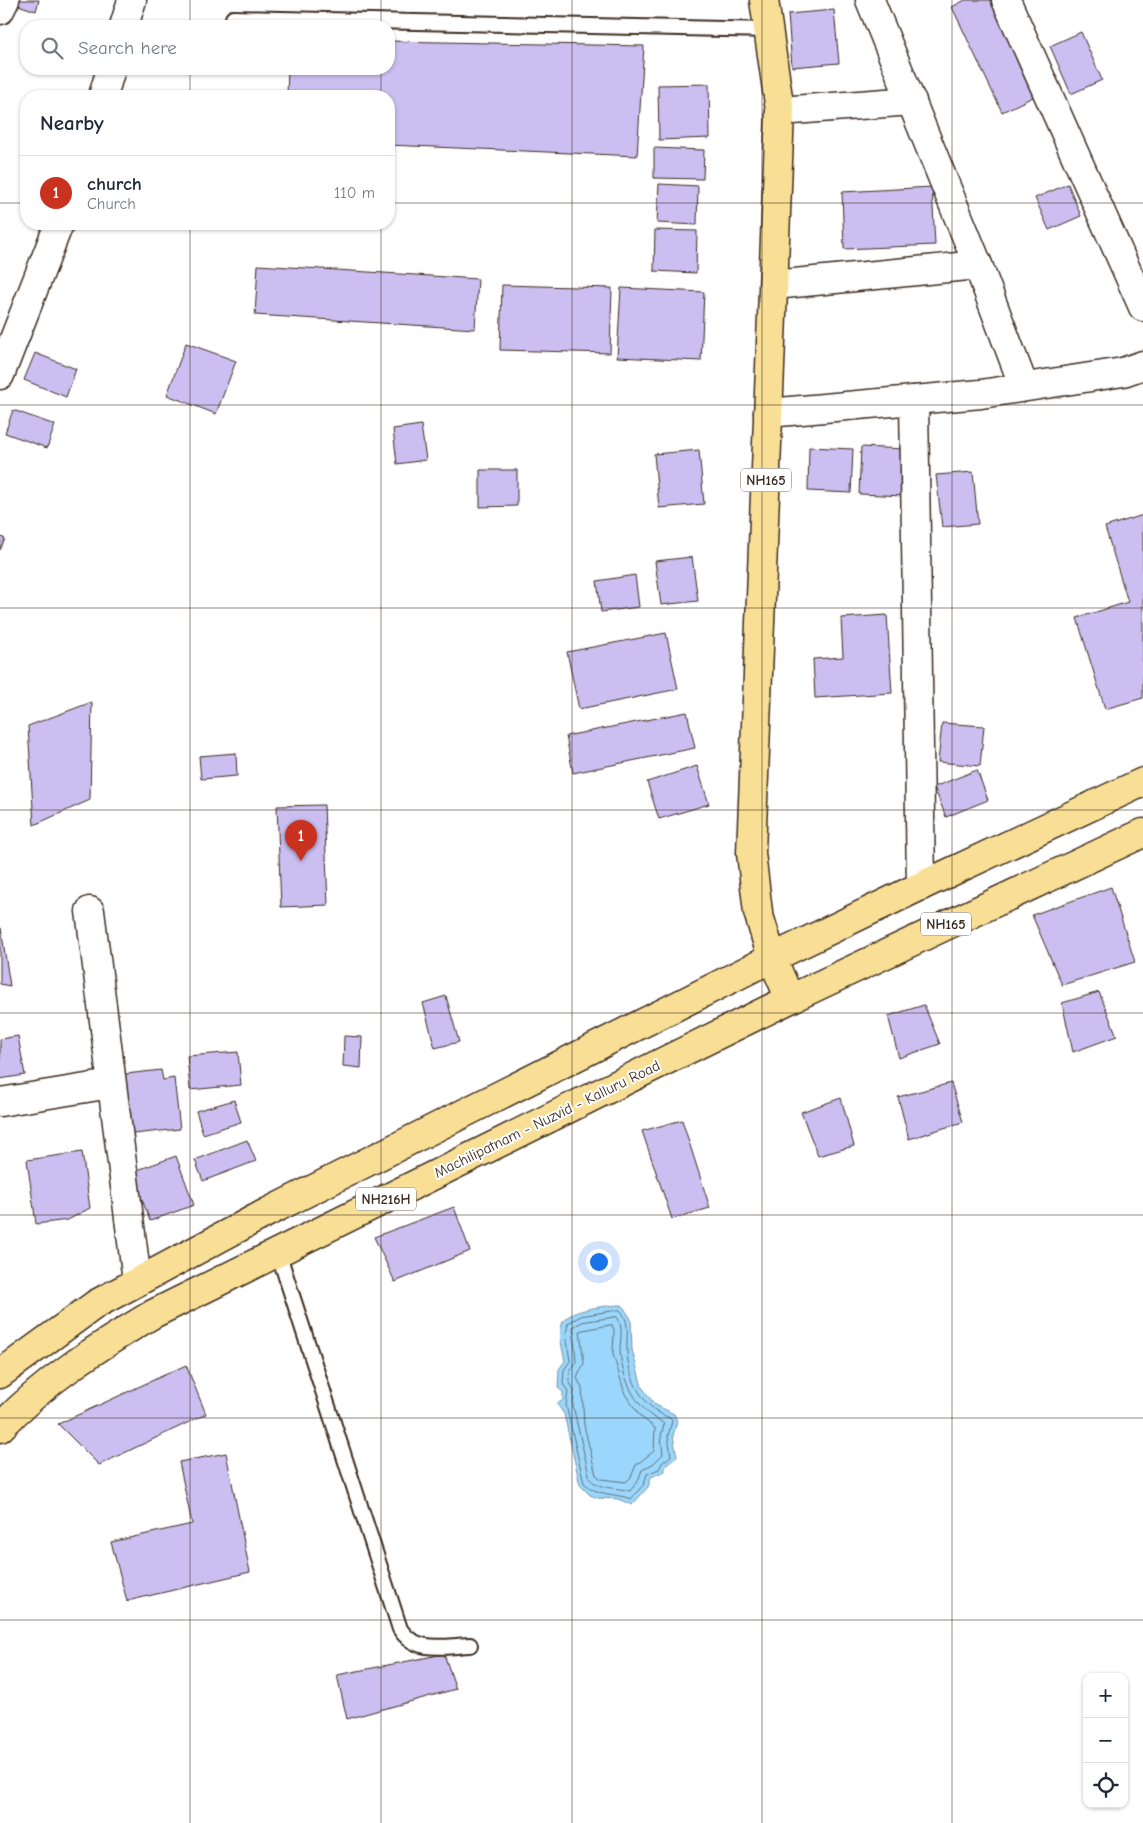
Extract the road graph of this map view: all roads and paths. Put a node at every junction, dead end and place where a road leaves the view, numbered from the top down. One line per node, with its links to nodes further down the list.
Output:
1 (5, 0): 6 (street)
2 (132, 0): 8 (street)
3 (764, 0): 11 (highway, NH165)
4 (870, 0): 14 (street)
5 (1006, 0): 19 (street)
6 (0, 10)
7 (234, 18): 9 (lane)
8 (126, 20)
9 (323, 20)
10 (395, 22): 11 (lane)
11 (769, 30): 15 (highway, NH165)
12 (109, 75): 13 (street)
13 (105, 90)
14 (912, 101): 15 (street); 17 (street)
15 (780, 111): 18 (highway, NH165)
16 (57, 230): 21 (street)
17 (978, 265): 18 (street); 22 (street)
18 (774, 285): 24 (highway, NH165)
19 (1143, 307)
20 (1143, 365): 22 (street)
21 (0, 375)
22 (1024, 387): 23 (street)
23 (914, 400): 24 (street); 27 (street)
24 (768, 413): 29 (highway, NH165)
25 (1143, 782): 27 (highway)
26 (1143, 833): 30 (highway, NH165)
27 (921, 886): 29 (highway)
28 (90, 911): 31 (street)
29 (772, 958): 30 (highway, NH165); 34 (highway, NH216H)
30 (790, 999): 33 (highway, Machilipatnam - Nuzvid - Kalluru Road / NH216H)
31 (111, 1084): 32 (street); 34 (street)
32 (0, 1102)
33 (278, 1252): 36 (highway, Machilipatnam - Nuzvid - Kalluru Road / NH216H); 37 (lane)
34 (137, 1281): 35 (highway, NH216H)
35 (0, 1374)
36 (0, 1428)
37 (470, 1645)

